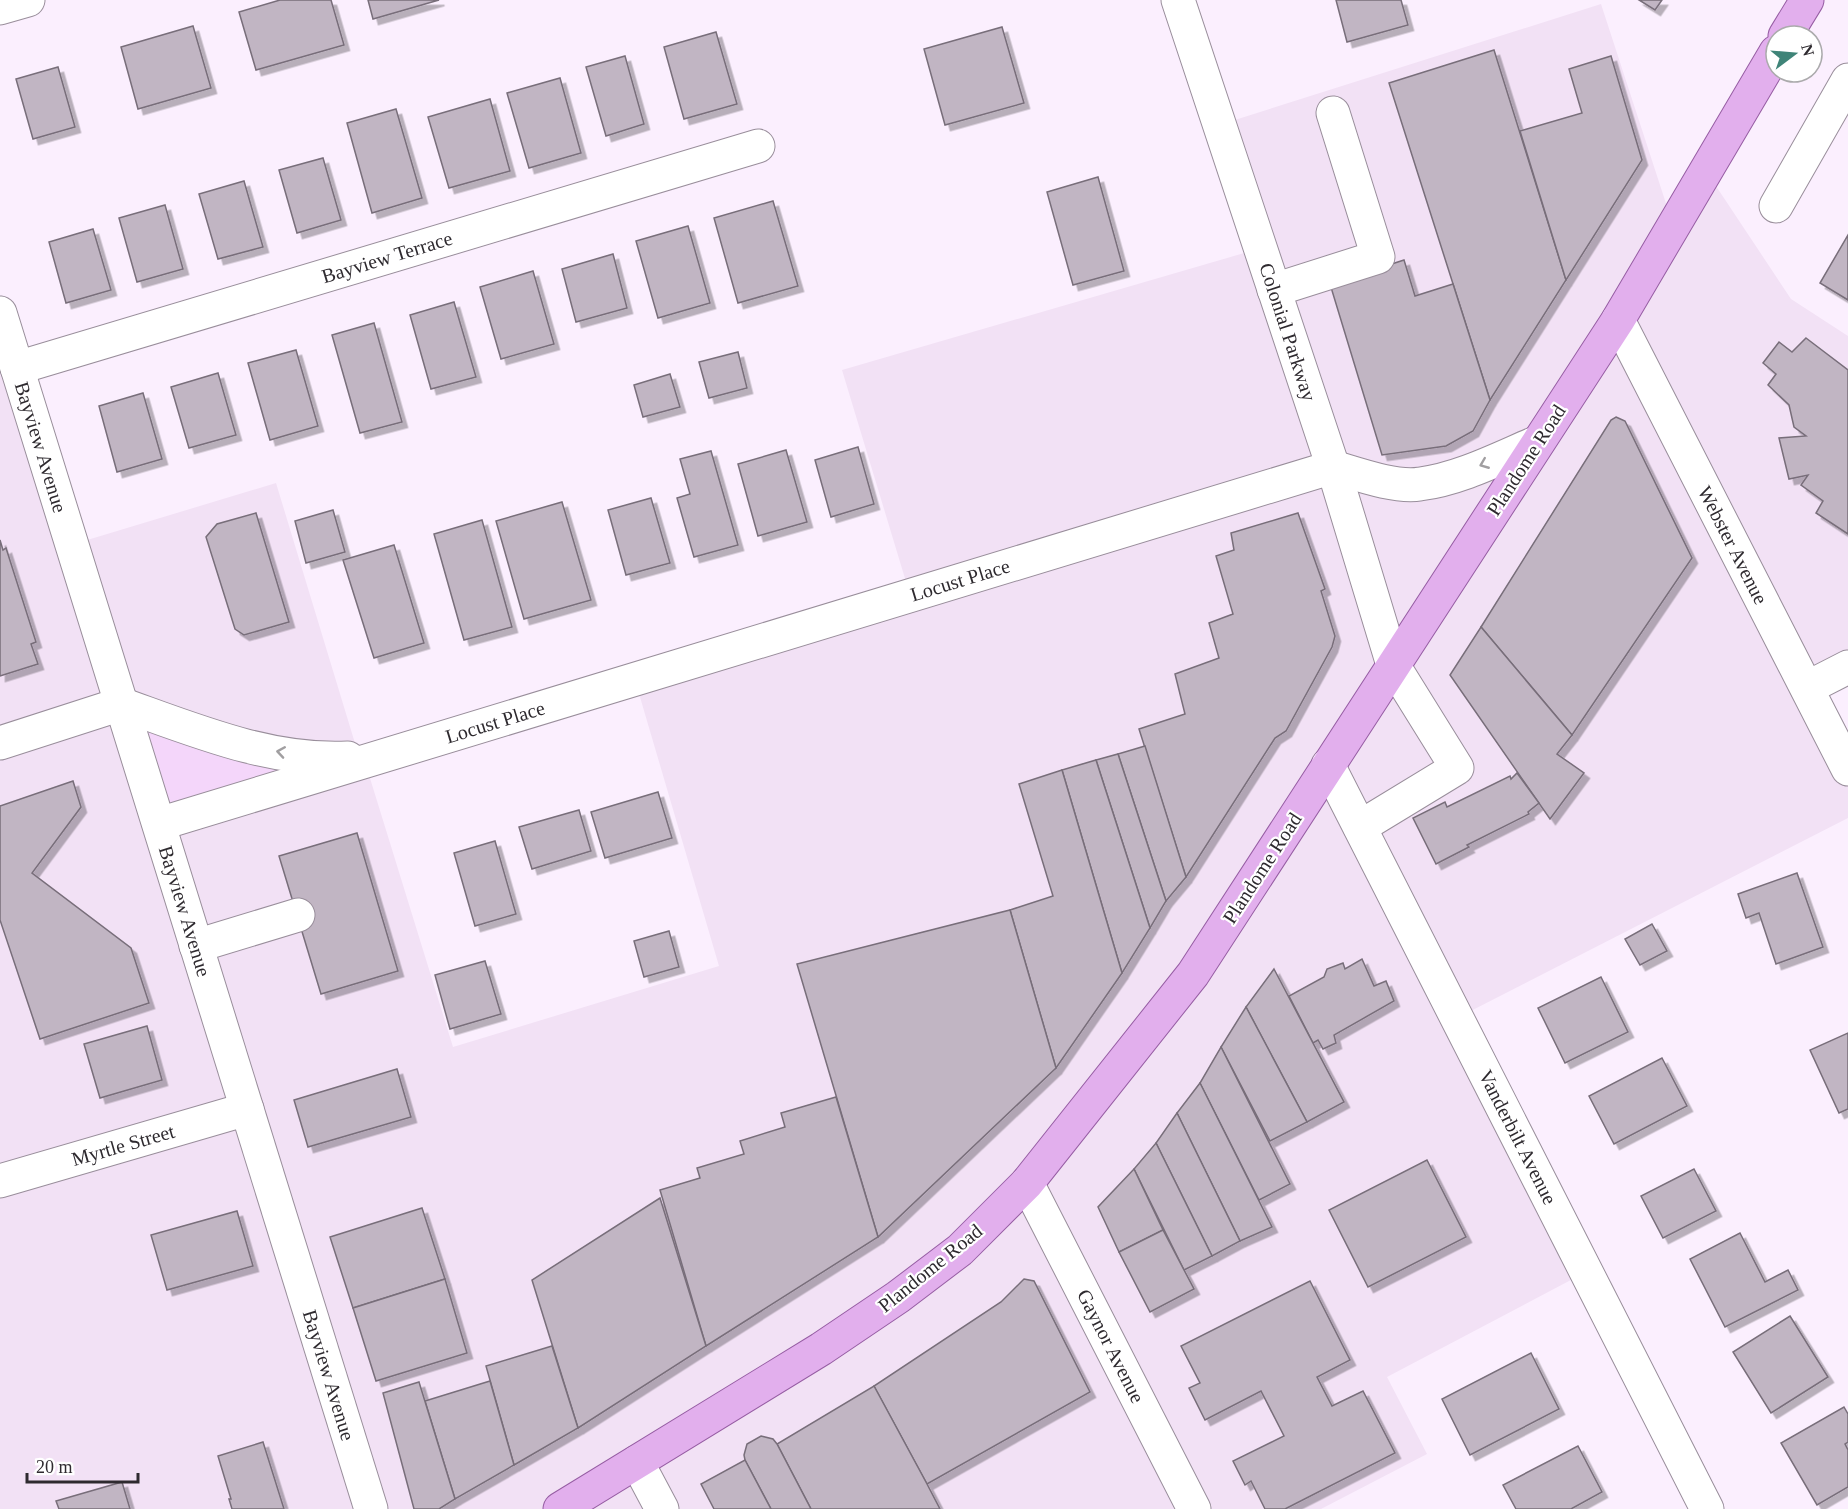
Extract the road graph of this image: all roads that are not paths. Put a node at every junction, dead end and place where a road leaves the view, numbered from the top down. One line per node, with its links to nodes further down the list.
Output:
1 (28, 0): 4 (street)
2 (1178, 0): 11 (street, Colonial Parkway)
3 (1806, 0): 5 (main road)
4 (0, 8)
5 (1792, 24)
6 (1764, 72): 13 (main road, Plandome Road)
7 (1848, 80): 10 (street)
8 (1333, 113): 11 (street)
9 (758, 146): 14 (street, Bayview Terrace)
10 (1776, 206)
11 (1274, 290): 16 (street, Colonial Parkway)
12 (0, 313): 14 (street, Bayview Avenue)
13 (1618, 320): 15 (main road, Plandome Road); 19 (street, Webster Avenue)
14 (17, 368): 20 (street, Bayview Avenue)
15 (1538, 442): 16 (street, one-way to 16); 17 (main road, Plandome Road)
16 (1333, 467): 17 (street, Colonial Parkway); 22 (street, Locust Place)
17 (1393, 665): 23 (main road, Plandome Road); 26 (street, Colonial Parkway)
18 (1848, 667): 19 (street)
19 (1807, 688): 24 (street, Webster Avenue)
20 (121, 704): 21 (street); 22 (street, Locust Place, one-way to 20); 25 (street, Bayview Avenue)
21 (0, 743)
22 (381, 757): 25 (street, Locust Place)
23 (1328, 765): 26 (street, Vanderbilt Avenue); 31 (main road, Plandome Road)
24 (1848, 769)
25 (159, 825): 28 (street, Bayview Avenue)
26 (1360, 827): 37 (street, Vanderbilt Avenue)
27 (298, 915): 28 (street)
28 (196, 946): 29 (street, Bayview Avenue)
29 (247, 1109): 30 (street, Myrtle Street); 33 (street, Bayview Avenue)
30 (0, 1181)
31 (1027, 1183): 32 (main road, Plandome Road); 36 (street, Gaynor Avenue)
32 (638, 1462): 34 (main road, Plandome Road); 35 (street)
33 (371, 1509)
34 (560, 1509)
35 (662, 1509)
36 (1194, 1509)
37 (1707, 1509)

